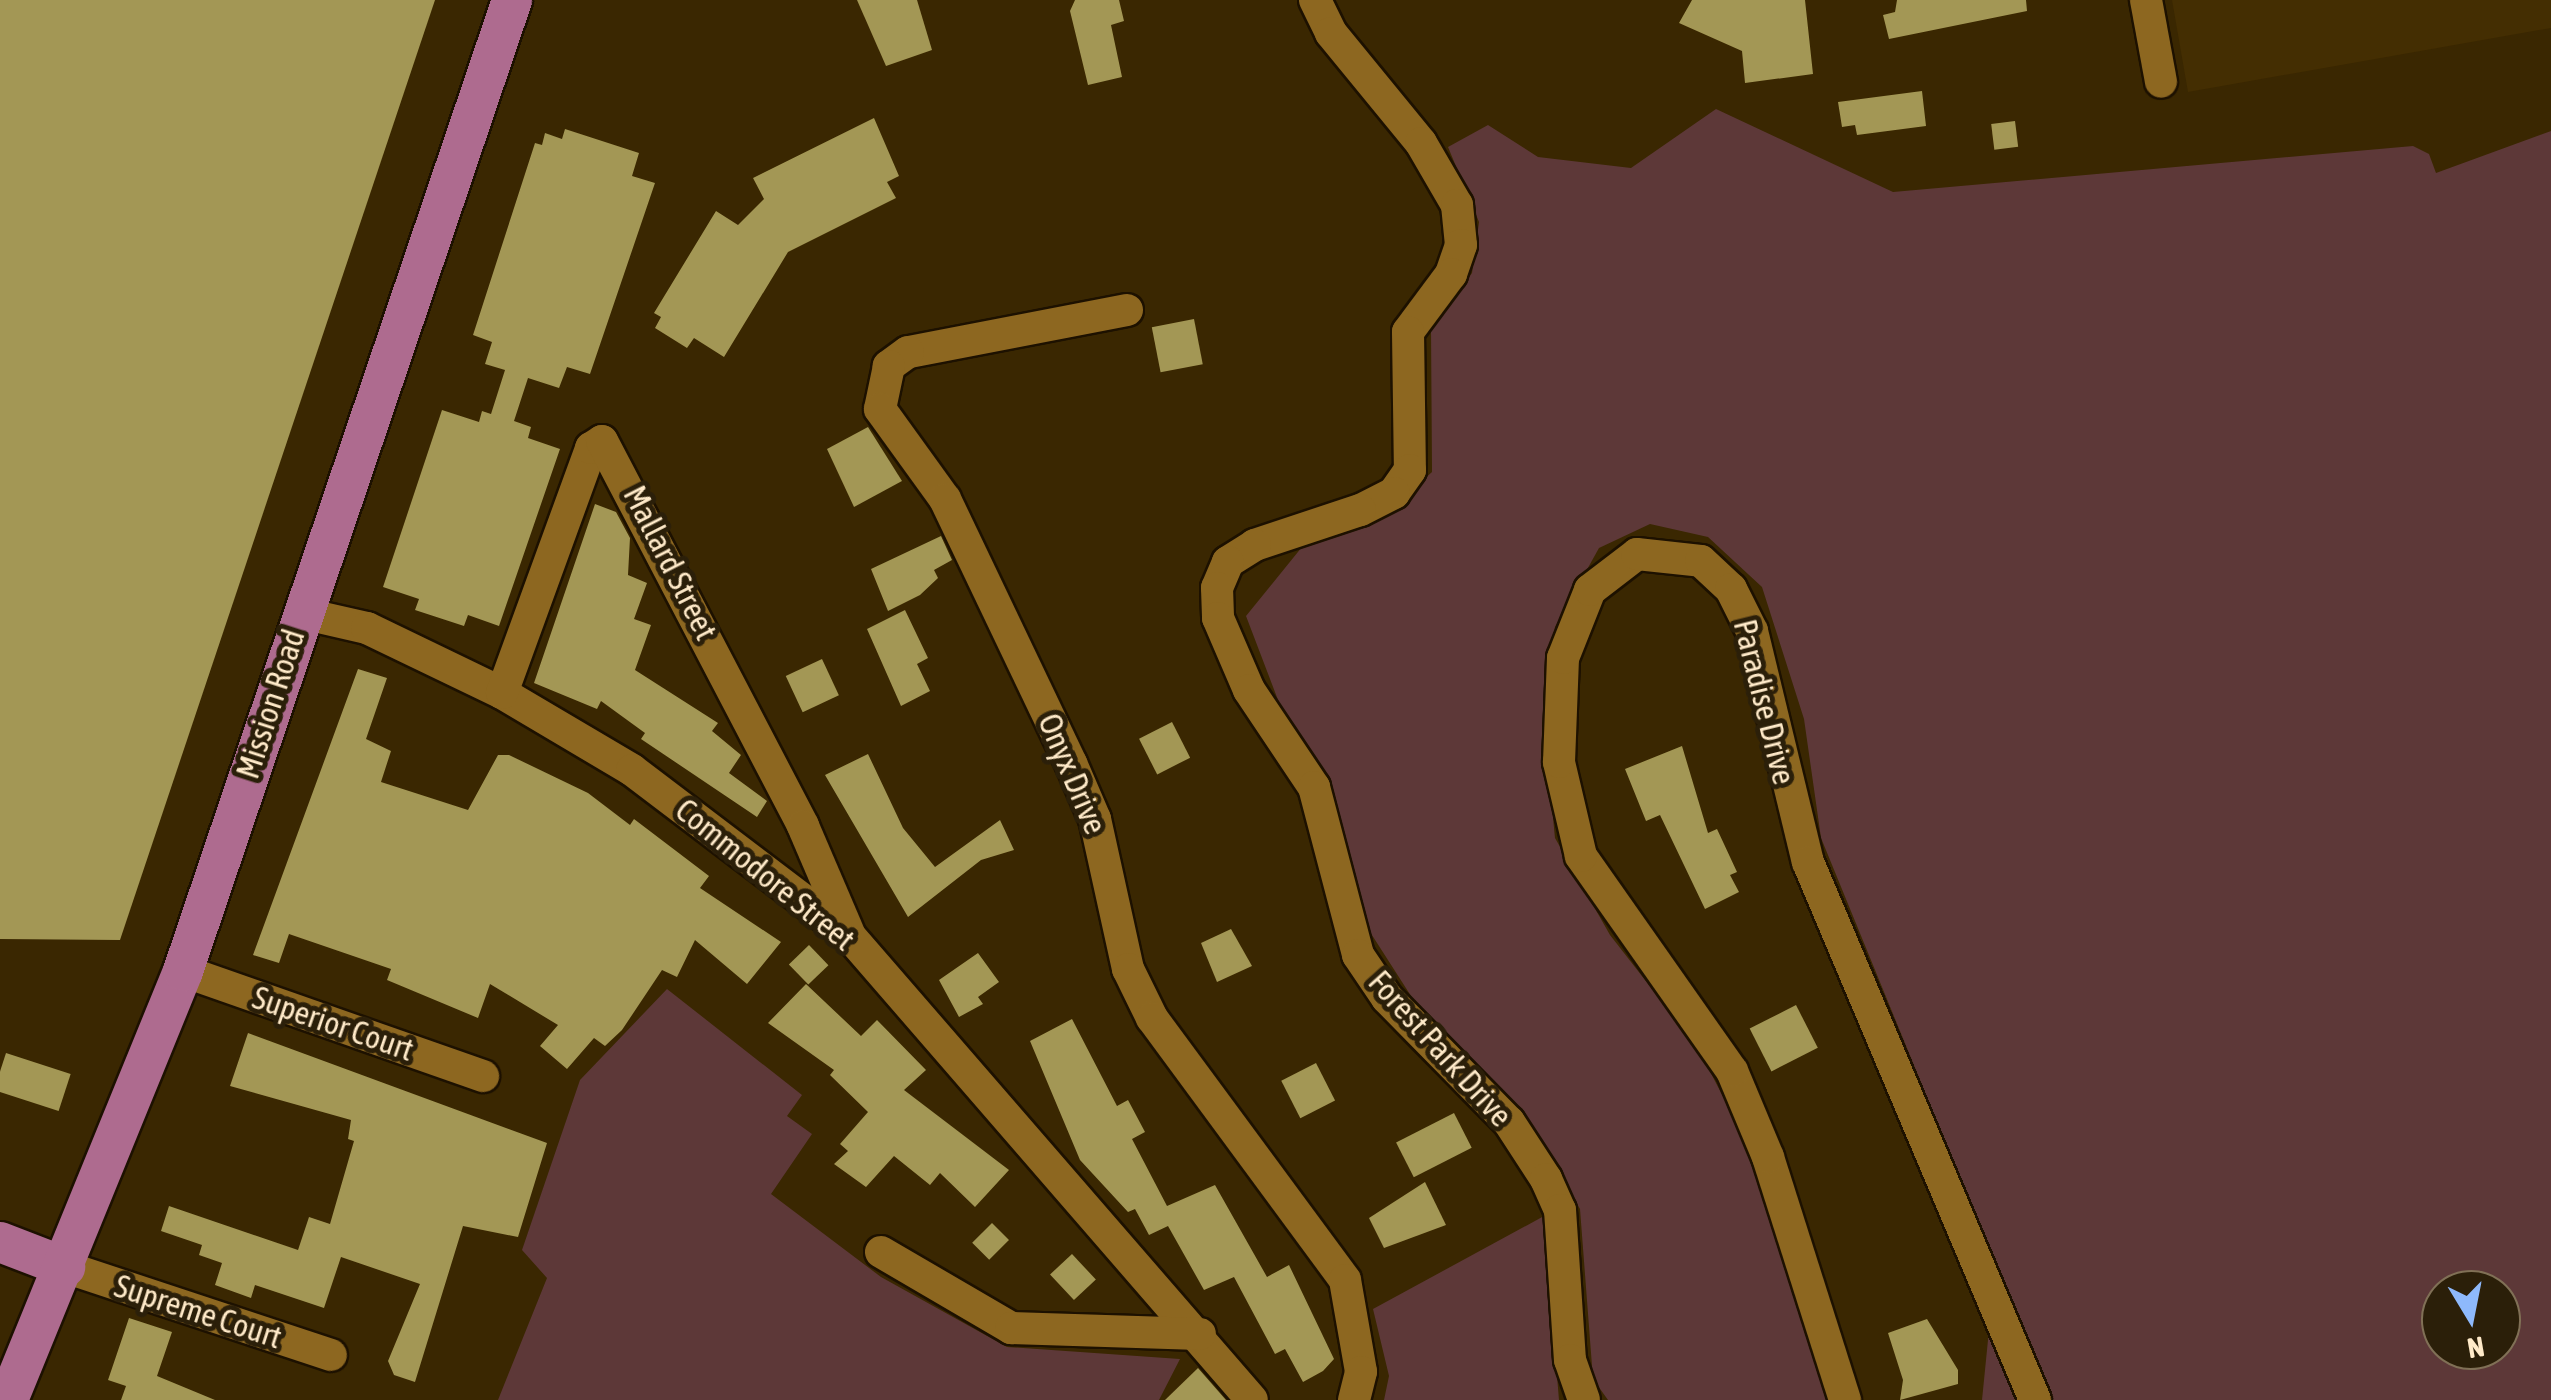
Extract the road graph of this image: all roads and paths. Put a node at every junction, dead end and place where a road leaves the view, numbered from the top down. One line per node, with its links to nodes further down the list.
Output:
1 (512, 0): 6 (main road, Mission Road)
2 (1315, 0): 19 (street, Forest Park Drive)
3 (2146, 0): 4 (street)
4 (2161, 82)
5 (1126, 310): 18 (street, Onyx Drive)
6 (301, 613): 7 (street, Commodore Street); 9 (main road, Mission Road)
7 (502, 694): 8 (street, Commodore Street); 8 (street, Mallard Street)
8 (850, 935): 14 (street, Commodore Street)
9 (183, 971): 10 (street, Superior Court); 13 (main road, Mission Road)
10 (483, 1076)
11 (0, 1242): 13 (main road)
12 (880, 1252): 14 (street)
13 (64, 1267): 15 (street, Supreme Court); 16 (main road, Mission Road)
14 (1200, 1334): 17 (street, Commodore Street)
15 (331, 1355)
16 (8, 1400)
17 (1252, 1400)
18 (1354, 1400)
19 (1584, 1400)
20 (1845, 1400): 21 (street, Paradise Drive)
21 (2035, 1400)

